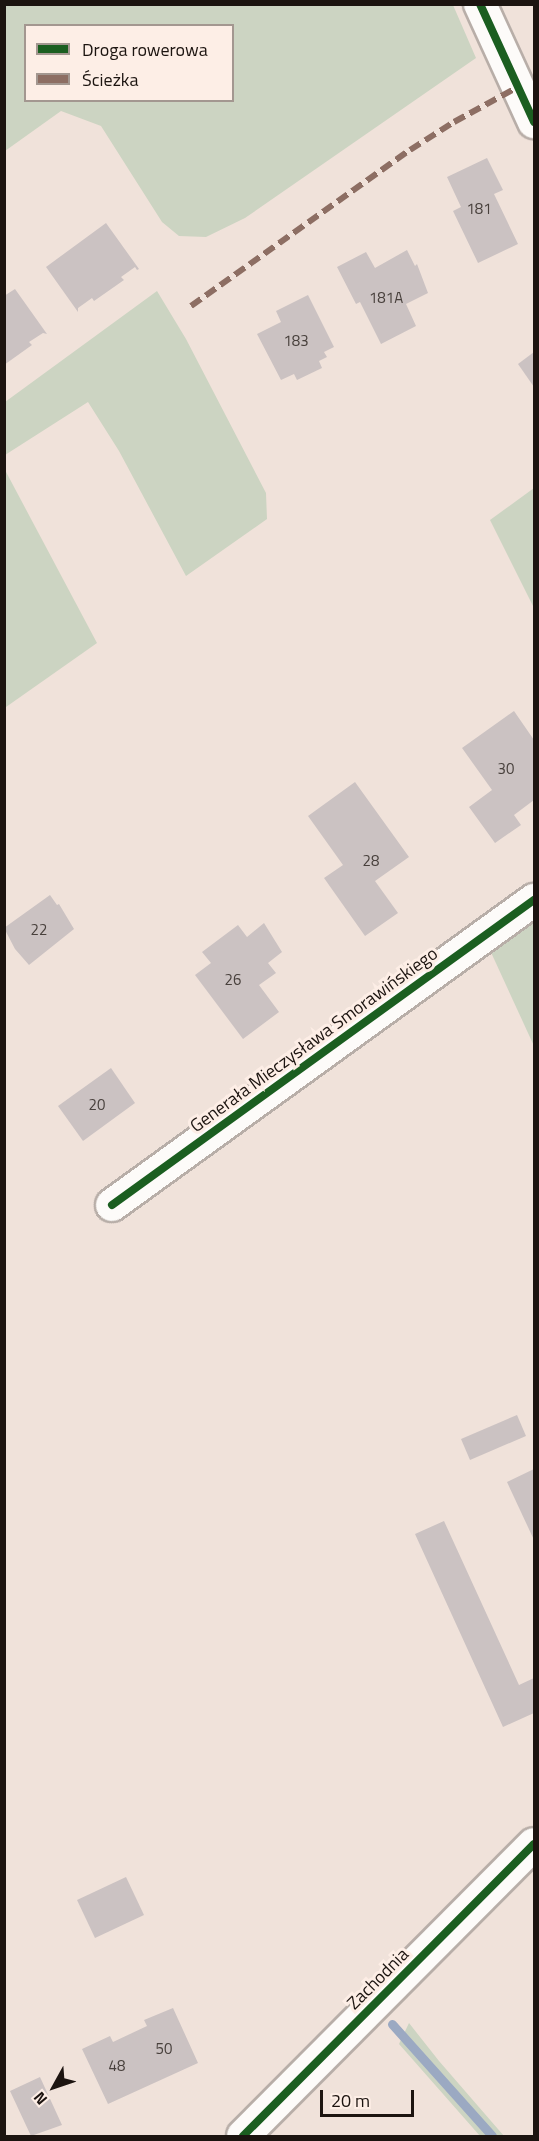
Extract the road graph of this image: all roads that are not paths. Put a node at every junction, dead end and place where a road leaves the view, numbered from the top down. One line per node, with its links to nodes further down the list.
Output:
1 (480, 4): 2 (street)
2 (534, 122)
3 (534, 900): 4 (street, Generała Mieczysława Smorawińskiego)
4 (112, 1205)
5 (534, 1844): 6 (street, Zachodnia)
6 (243, 2136)

